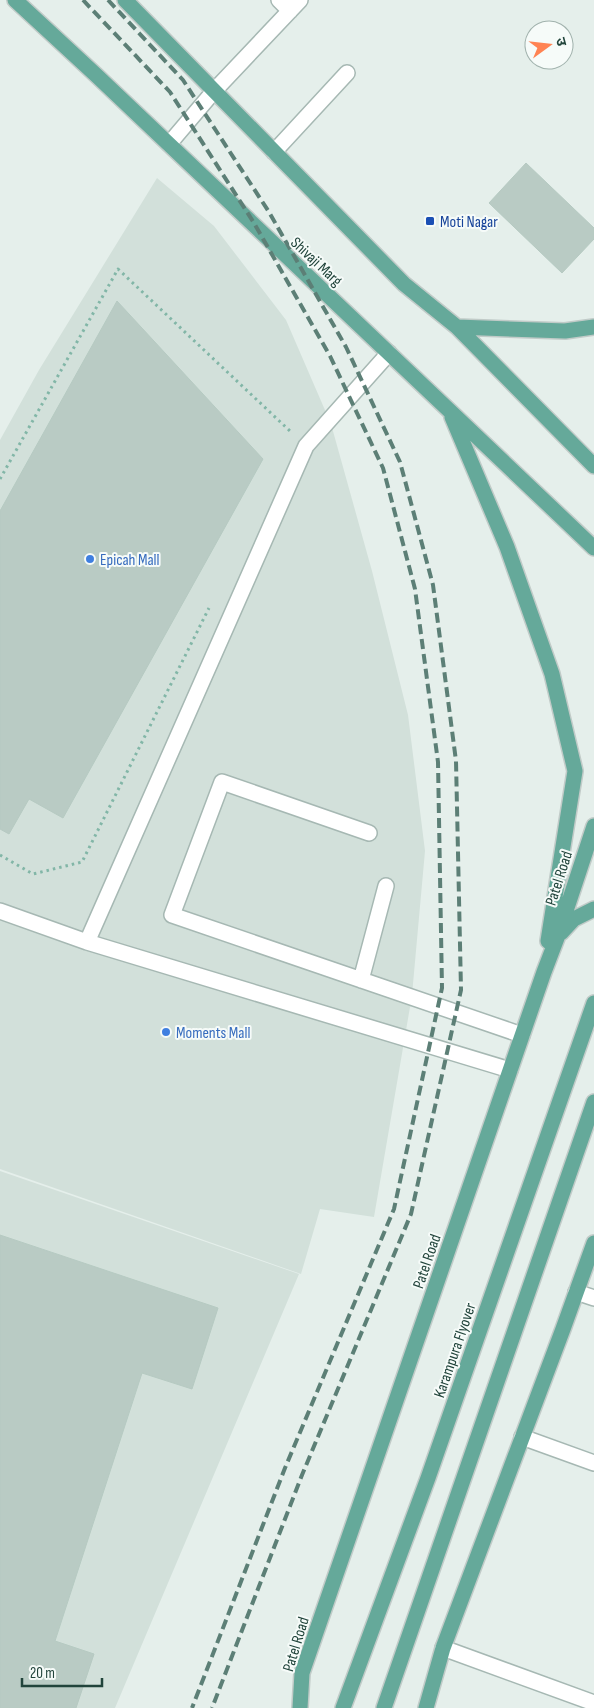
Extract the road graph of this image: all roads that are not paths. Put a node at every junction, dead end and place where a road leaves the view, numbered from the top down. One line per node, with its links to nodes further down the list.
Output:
1 (15, 0): 7 (main road, Shivaji Marg)
2 (125, 0): 6 (main road)
3 (278, 0): 4 (street)
4 (295, 6): 6 (street)
5 (347, 73): 8 (street)
6 (214, 91): 7 (street); 8 (main road)
7 (169, 144): 11 (main road, Shivaji Marg)
8 (274, 152): 9 (main road)
9 (457, 327): 10 (main road); 13 (main road)
10 (594, 327)
11 (389, 353): 12 (main road, Shivaji Marg); 21 (street)
12 (450, 411): 14 (main road, Shivaji Marg); 22 (main road)
13 (594, 466)
14 (594, 548)
15 (594, 826): 20 (main road, Patel Road)
16 (369, 833): 23 (street)
17 (386, 886): 23 (street)
18 (594, 909): 20 (main road)
19 (0, 911): 21 (street)
20 (557, 938): 22 (main road, Patel Road)
21 (87, 942): 26 (street)
22 (544, 972): 25 (main road, Patel Road)
23 (361, 980): 25 (street)
24 (594, 1003): 36 (main road, Karampura Flyover)
25 (522, 1035): 26 (main road, Patel Road)
26 (510, 1070): 35 (main road, Patel Road)
27 (594, 1102): 37 (main road)
28 (594, 1243): 29 (main road)
29 (576, 1292): 30 (street); 31 (main road)
30 (594, 1298)
31 (522, 1437): 32 (street); 33 (main road)
32 (594, 1463)
33 (443, 1648): 34 (street); 38 (main road)
34 (594, 1703)
35 (300, 1708)
36 (344, 1708)
37 (384, 1708)
38 (426, 1708)

